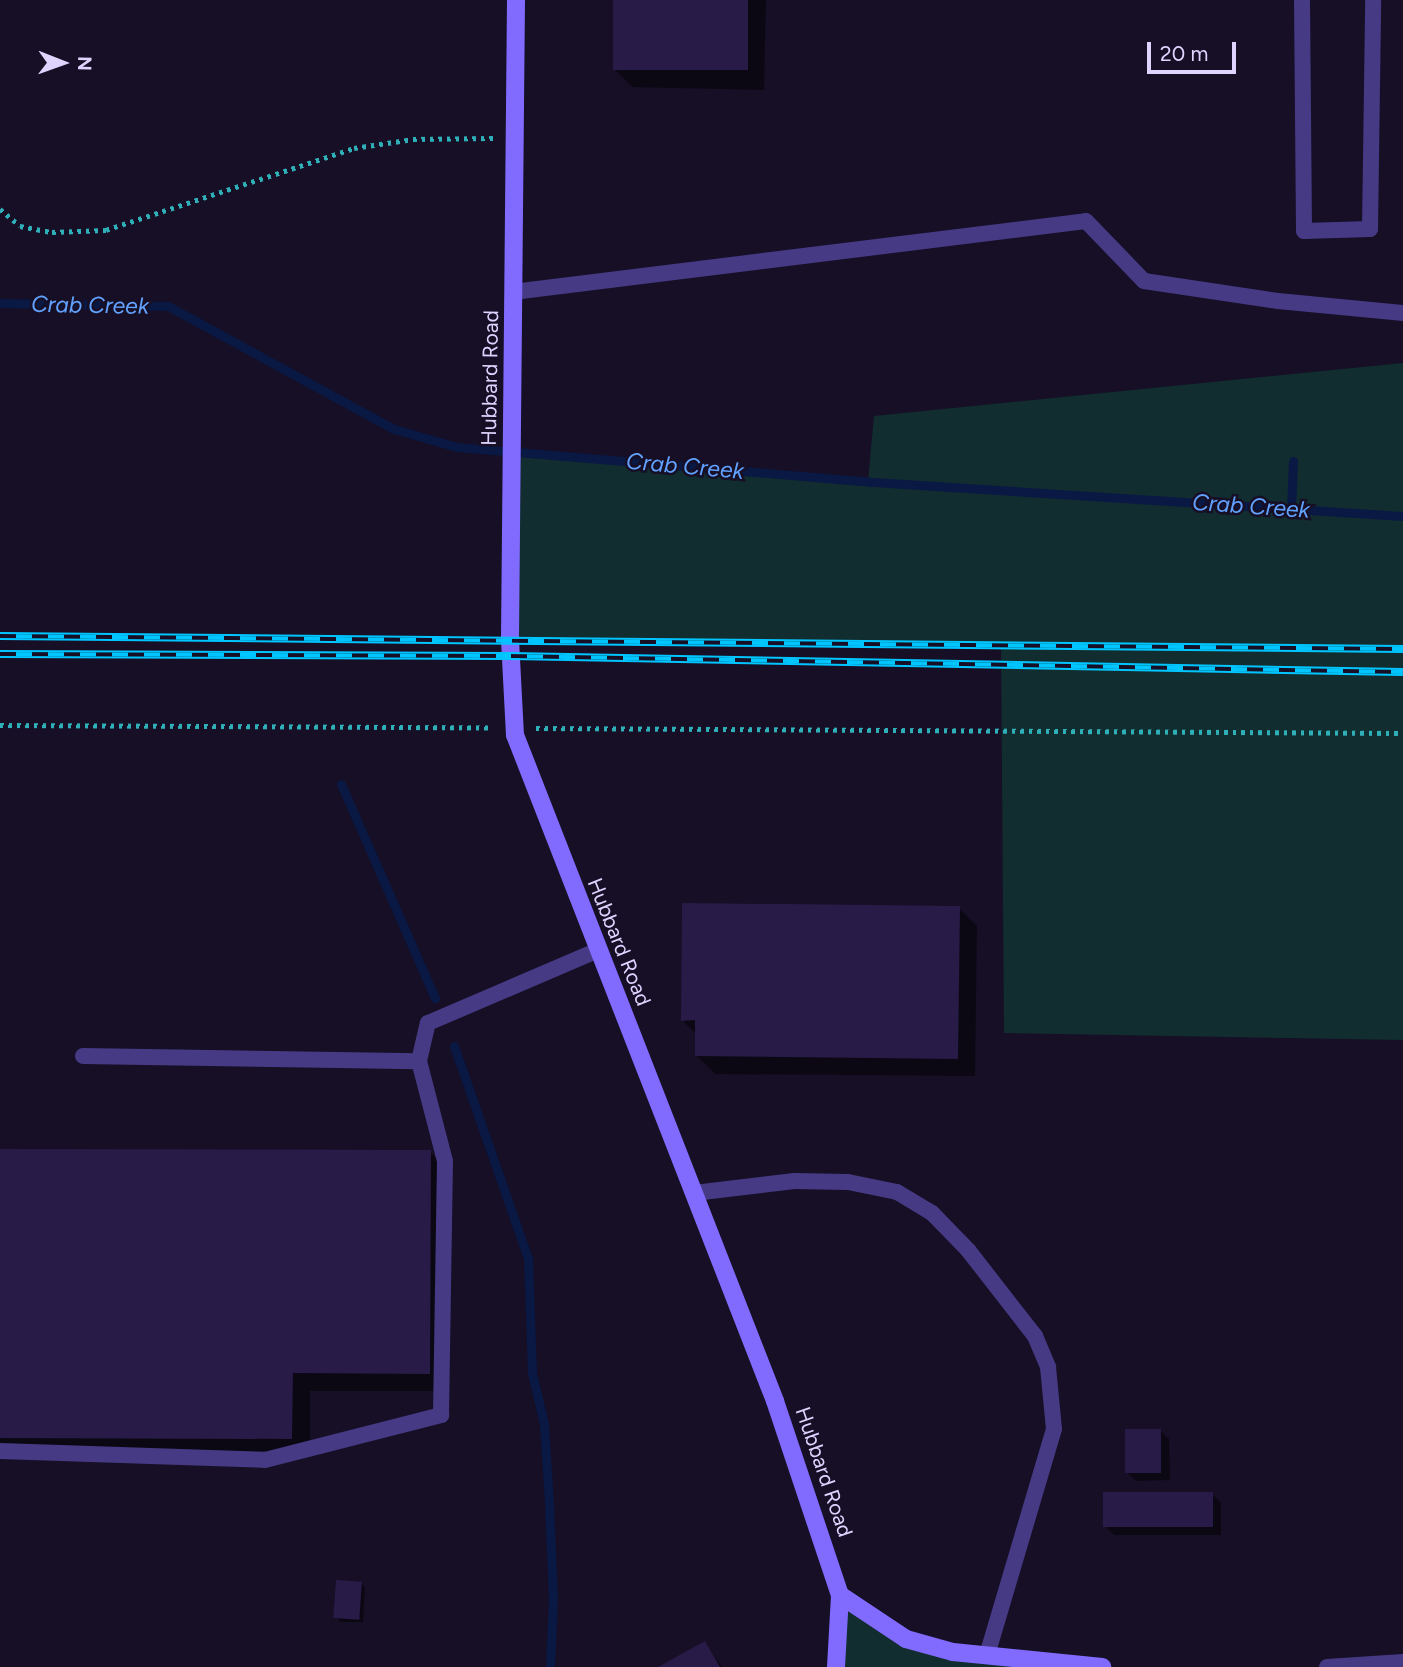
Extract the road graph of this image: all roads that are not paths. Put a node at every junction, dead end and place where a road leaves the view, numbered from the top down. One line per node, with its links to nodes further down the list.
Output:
1 (516, 0): 4 (street, Hubbard Road)
2 (1302, 0): 3 (lane)
3 (1373, 0)
4 (513, 292): 5 (lane); 6 (street, Hubbard Road)
5 (1403, 313)
6 (598, 950): 8 (lane); 9 (street, Hubbard Road)
7 (83, 1056): 8 (lane)
8 (419, 1061): 10 (lane)
9 (694, 1193): 11 (street, Hubbard Road); 12 (lane)
10 (0, 1451)
11 (840, 1595): 12 (street); 14 (street)
12 (986, 1655): 15 (street)
13 (1403, 1662): 16 (lane)
14 (836, 1667)
15 (1102, 1667)
16 (1327, 1667)

